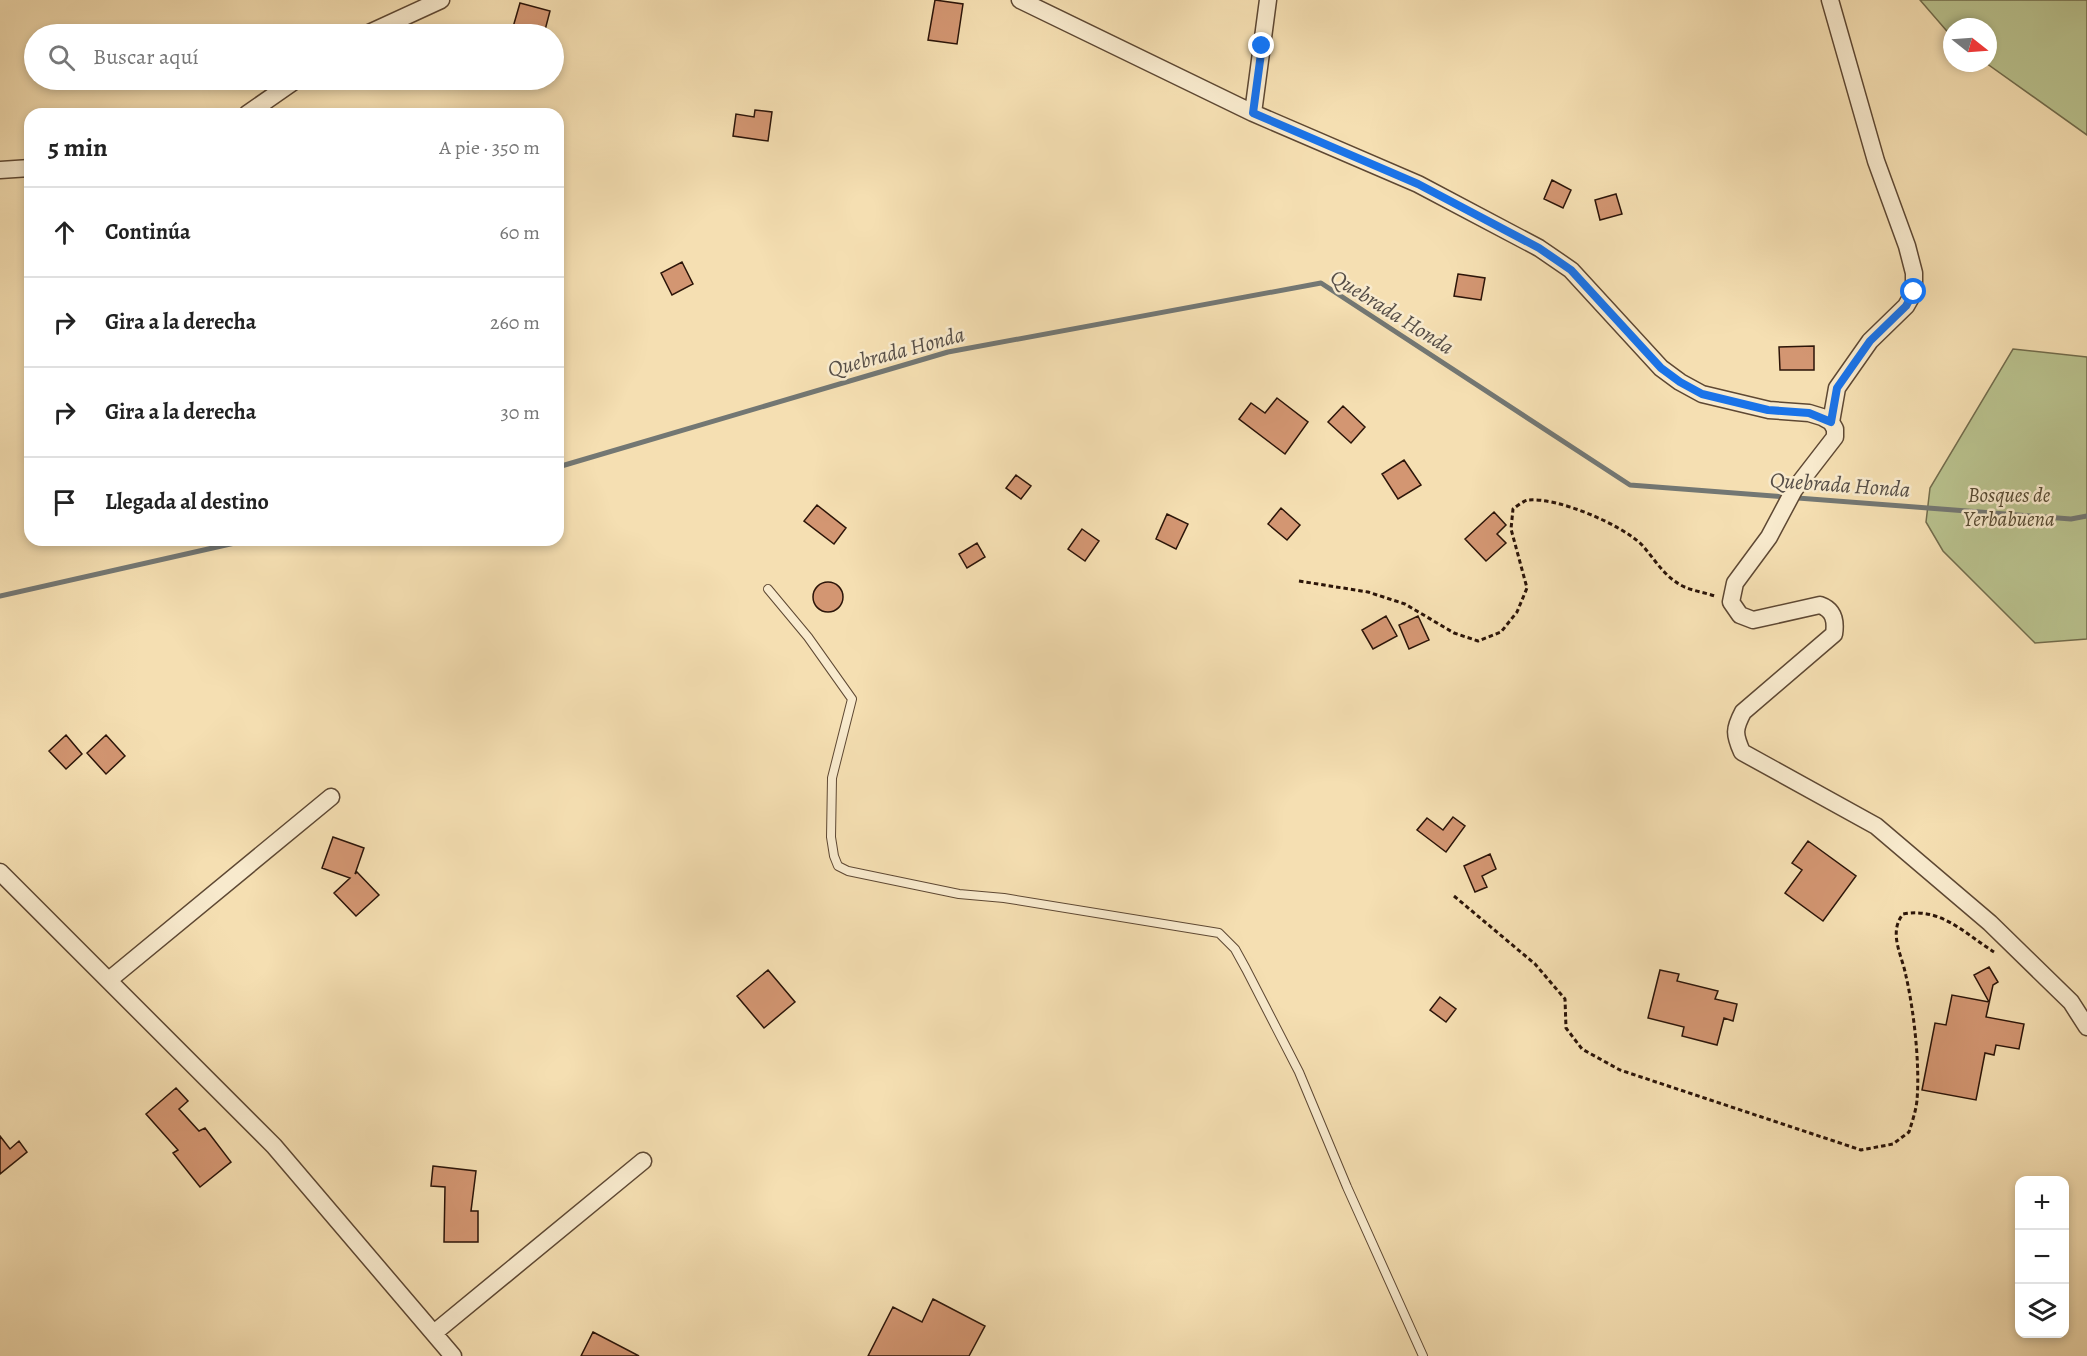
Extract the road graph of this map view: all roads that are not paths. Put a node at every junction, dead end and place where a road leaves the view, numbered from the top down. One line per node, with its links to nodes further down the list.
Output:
1 (441, 0): 5 (street)
2 (1020, 0): 8 (street)
3 (1268, 0): 8 (street)
4 (1830, 0): 11 (street)
5 (389, 24)
6 (282, 90): 7 (street)
7 (256, 108)
8 (1253, 113): 11 (street)
9 (24, 168): 10 (street)
10 (0, 170)
11 (1831, 422): 16 (street)
12 (768, 589): 20 (lane)
13 (331, 796): 15 (street)
14 (0, 872): 15 (street)
15 (109, 980): 18 (street)
16 (2087, 1027)
17 (643, 1161): 18 (street)
18 (434, 1333): 19 (street)
19 (453, 1356)
20 (1423, 1356)

